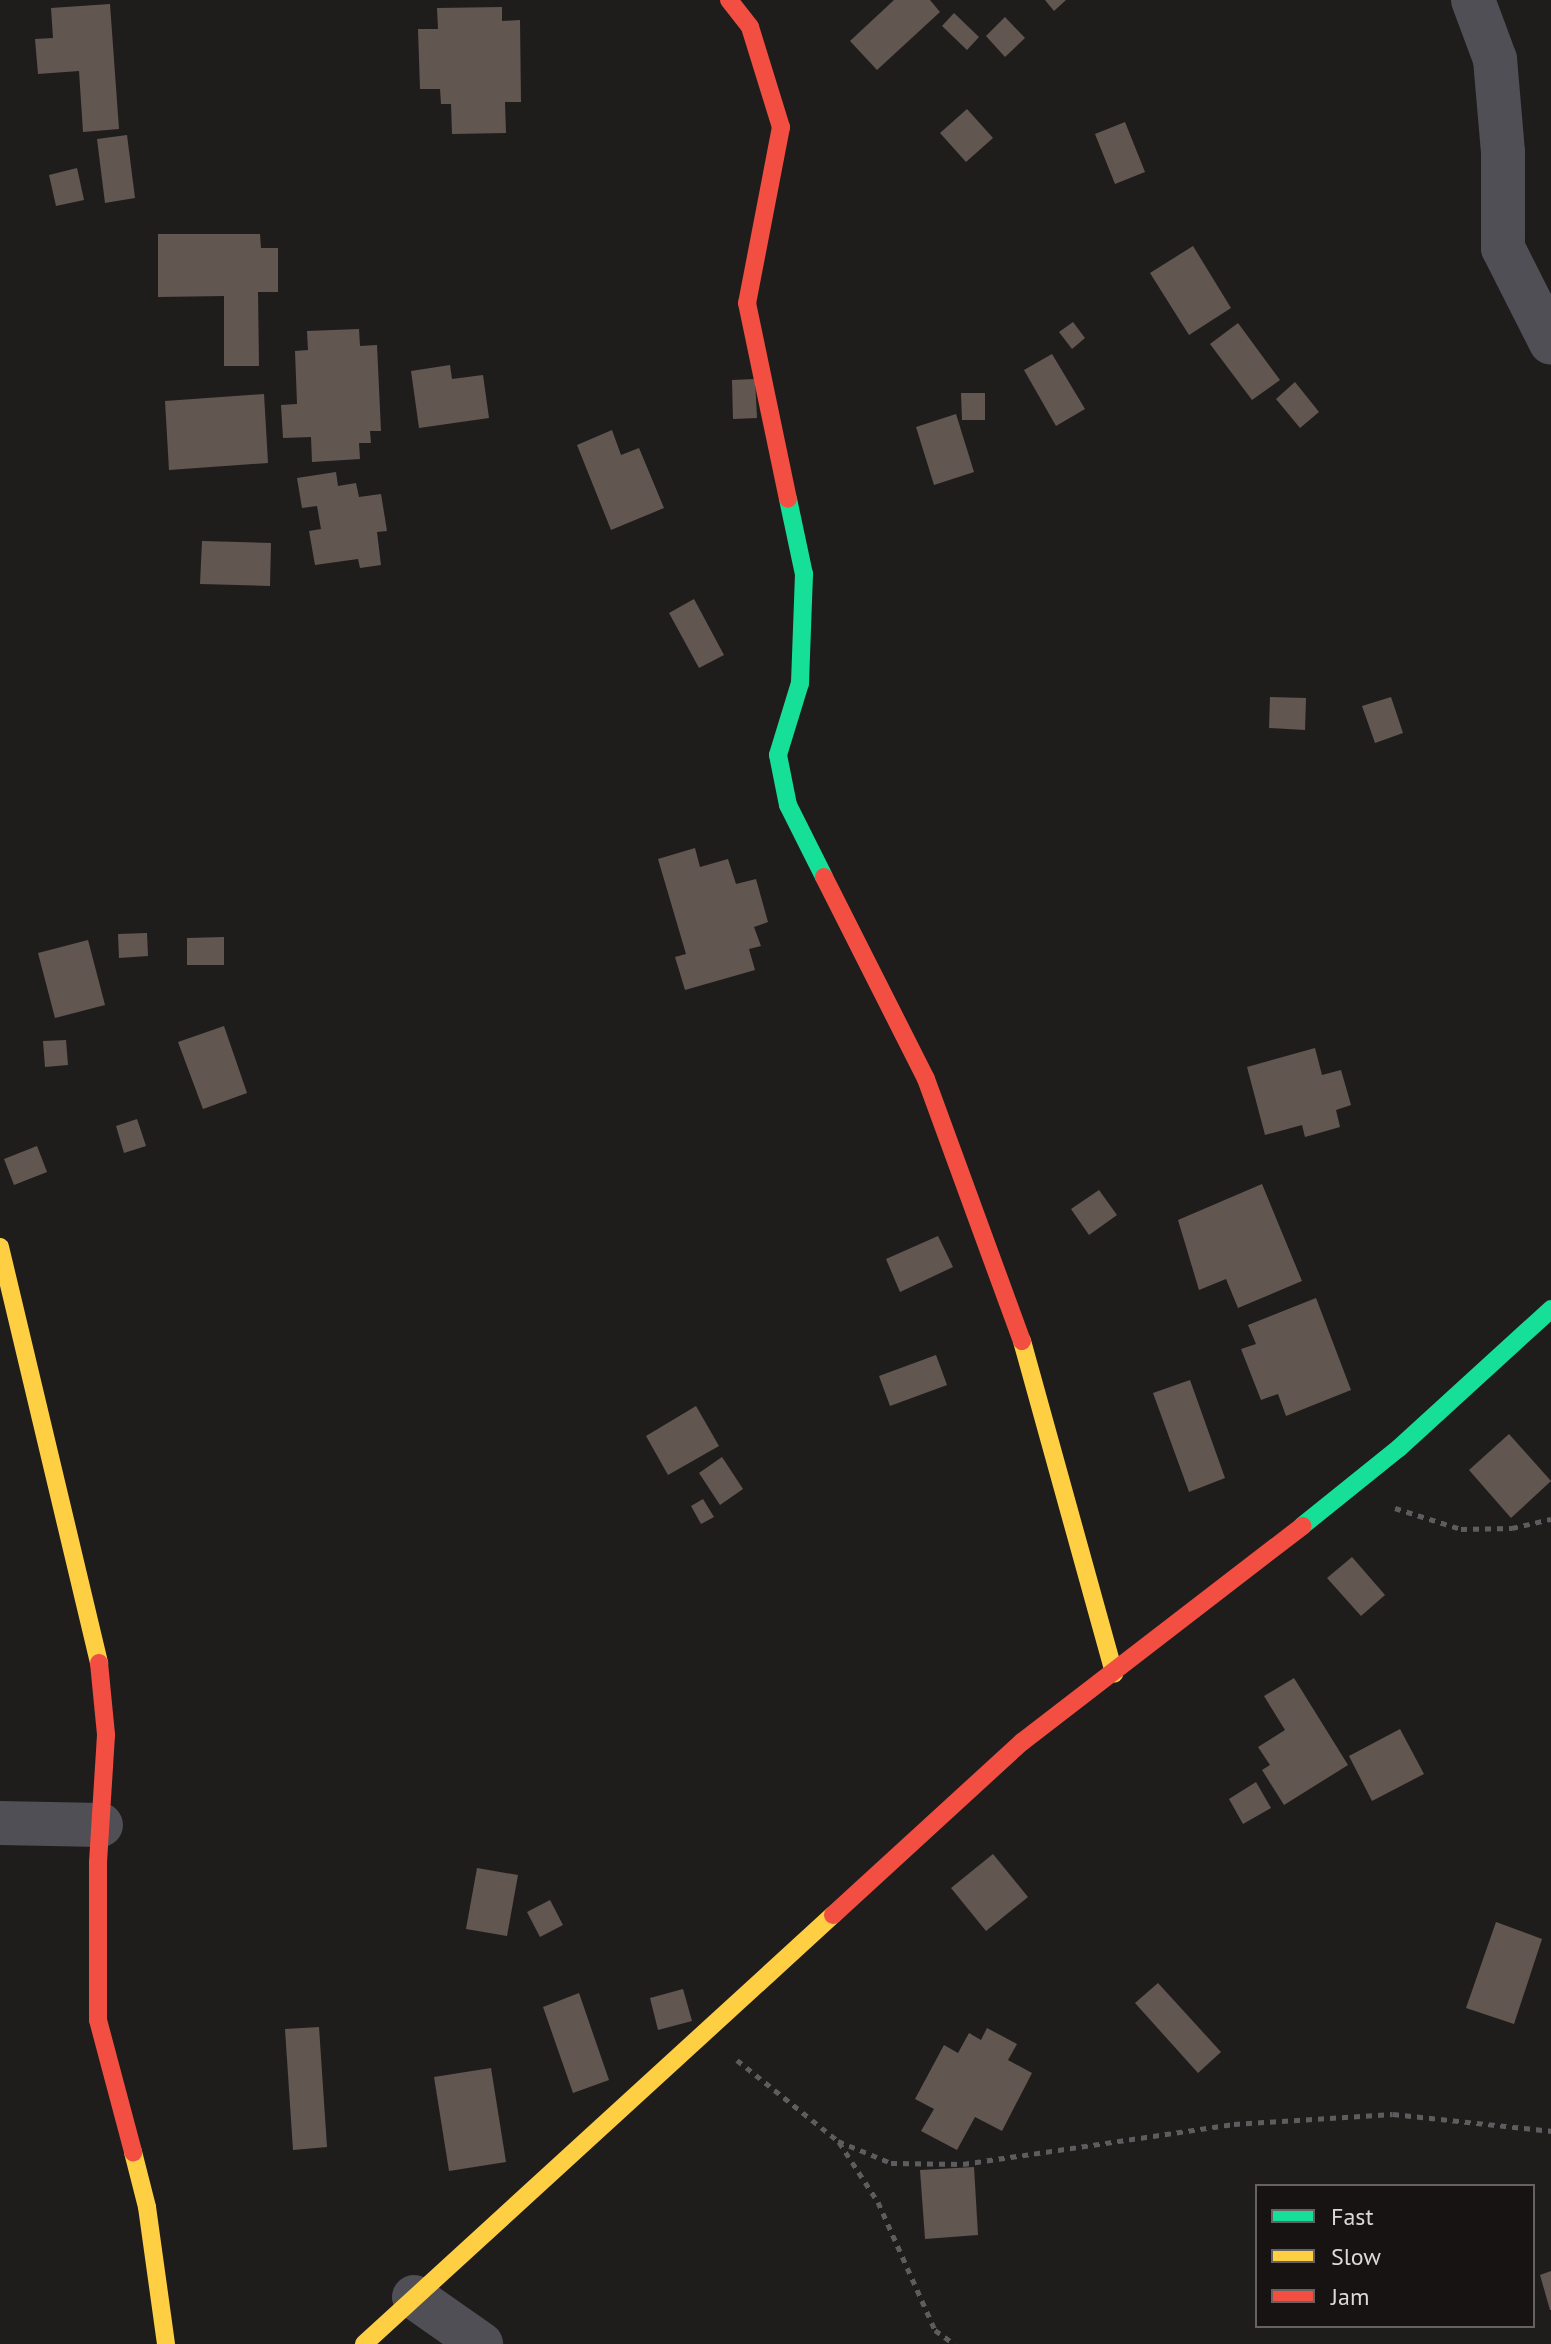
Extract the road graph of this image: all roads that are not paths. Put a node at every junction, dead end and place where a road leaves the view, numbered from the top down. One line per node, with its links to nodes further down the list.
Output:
1 (729, 0): 6 (street)
2 (1473, 0): 3 (street)
3 (1551, 343)
4 (0, 1247): 8 (street)
5 (1551, 1309): 6 (street)
6 (1114, 1673): 9 (street)
7 (0, 1823): 8 (street)
8 (101, 1825): 10 (street)
9 (414, 2297): 11 (street); 12 (street)
10 (166, 2344)
11 (364, 2344)
12 (481, 2344)

